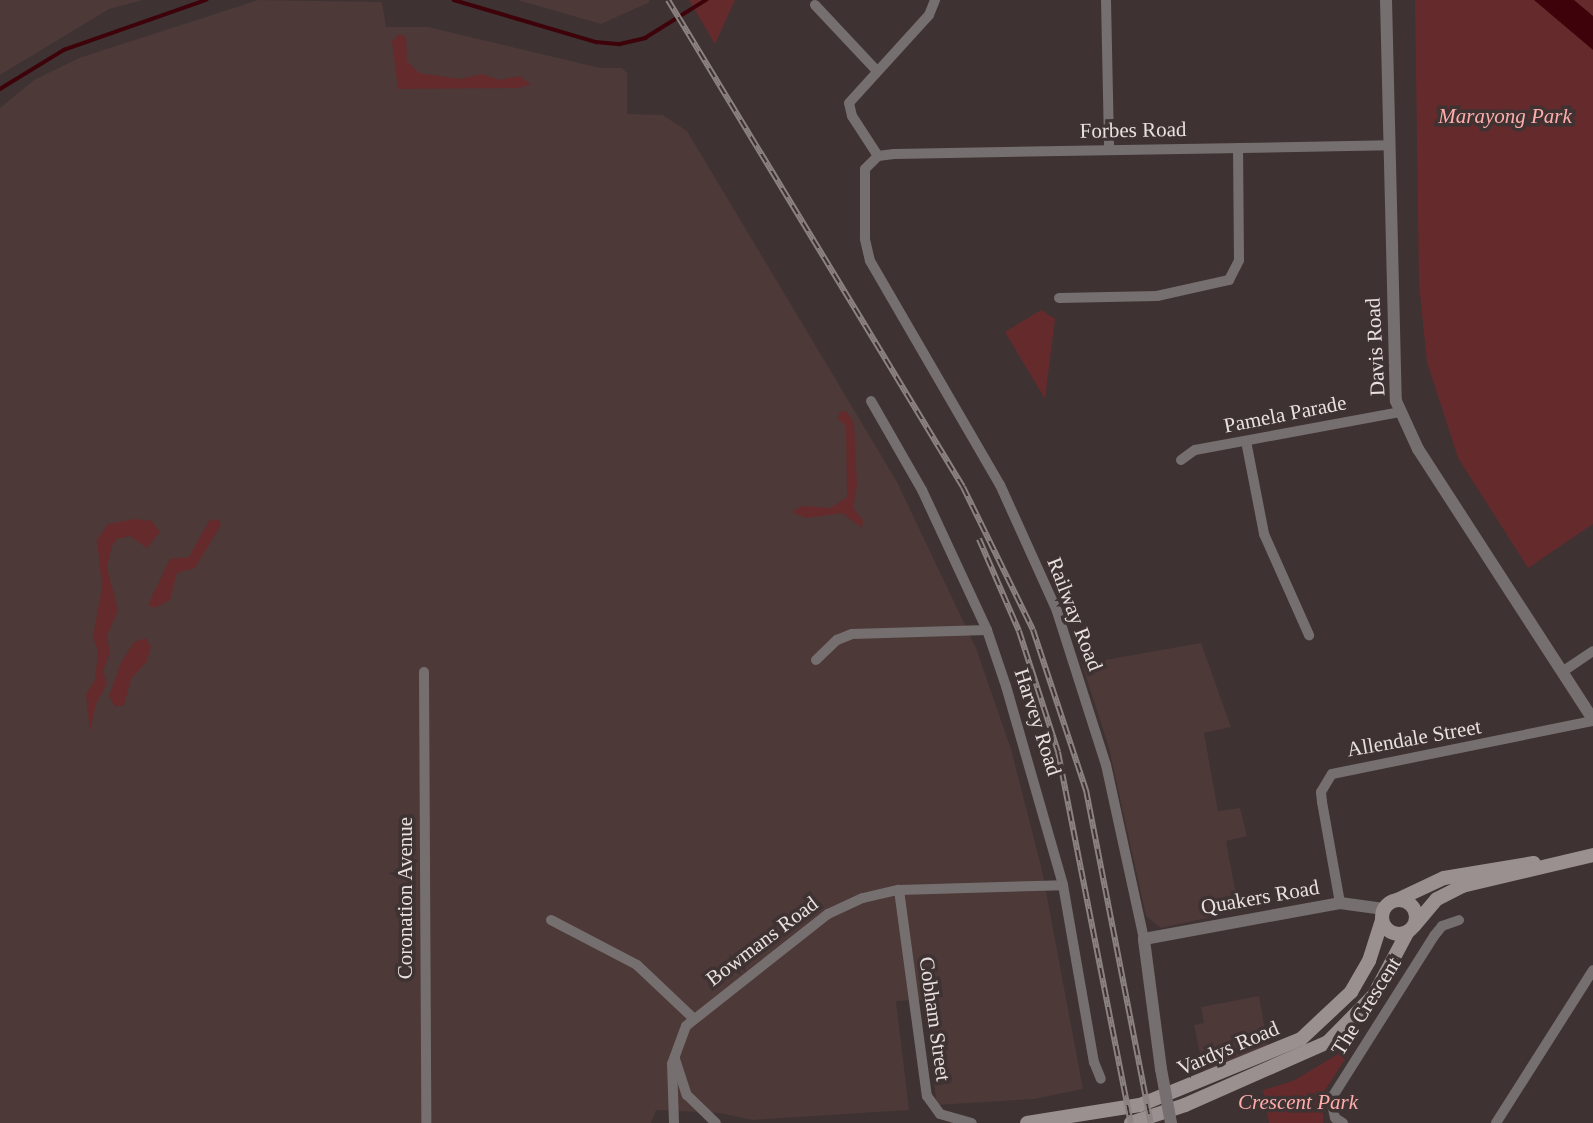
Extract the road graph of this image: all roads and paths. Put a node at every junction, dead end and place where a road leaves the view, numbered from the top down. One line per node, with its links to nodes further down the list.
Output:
1 (935, 0): 5 (street)
2 (1106, 0): 8 (street)
3 (1386, 0): 6 (street, Davis Road)
4 (815, 5): 5 (street)
5 (876, 70): 9 (street)
6 (1389, 145): 7 (street, Forbes Road); 12 (street, Davis Road)
7 (1238, 148): 8 (street, Forbes Road); 10 (street)
8 (1109, 149): 9 (street, Forbes Road)
9 (878, 156): 32 (street, Railway Road)
10 (1059, 298)
11 (871, 401): 15 (street, Harvey Road)
12 (1400, 412): 13 (street, Pamela Parade); 20 (street, Davis Road)
13 (1246, 441): 14 (street, Pamela Parade); 16 (street)
14 (1181, 460)
15 (987, 630): 18 (street); 24 (street, Harvey Road)
16 (1309, 635)
17 (1593, 651): 20 (street)
18 (816, 660)
19 (424, 672): 37 (street, Coronation Avenue)
20 (1562, 672): 21 (street, Davis Road)
21 (1593, 720): 27 (street, Allendale Street)
22 (1593, 856): 23 (main road)
23 (1563, 861): 26 (main road); 31 (main road)
24 (1063, 885): 25 (street, Bowmans Road); 36 (street, Harvey Road)
25 (899, 890): 34 (street, Bowmans Road); 40 (street, Cobham Street)
26 (1397, 900): 28 (main road); 31 (main road)
27 (1340, 903): 28 (street, Quakers Road); 32 (street, Quakers Road)
28 (1383, 915): 31 (main road); 41 (main road, Vardys Road)
29 (551, 920): 34 (street)
30 (1459, 920): 44 (street, The Crescent)
31 (1411, 928): 42 (main road, Vardys Road)
32 (1144, 939): 43 (street, Railway Road, bridge)
33 (1593, 970): 45 (street)
34 (693, 1018): 35 (street, Bowmans Road)
35 (673, 1051): 38 (street); 39 (street)
36 (1101, 1079)
37 (426, 1123)
38 (674, 1123)
39 (716, 1123)
40 (972, 1123)
41 (1027, 1123)
42 (1131, 1123)
43 (1171, 1123)
44 (1343, 1123)
45 (1496, 1123)

